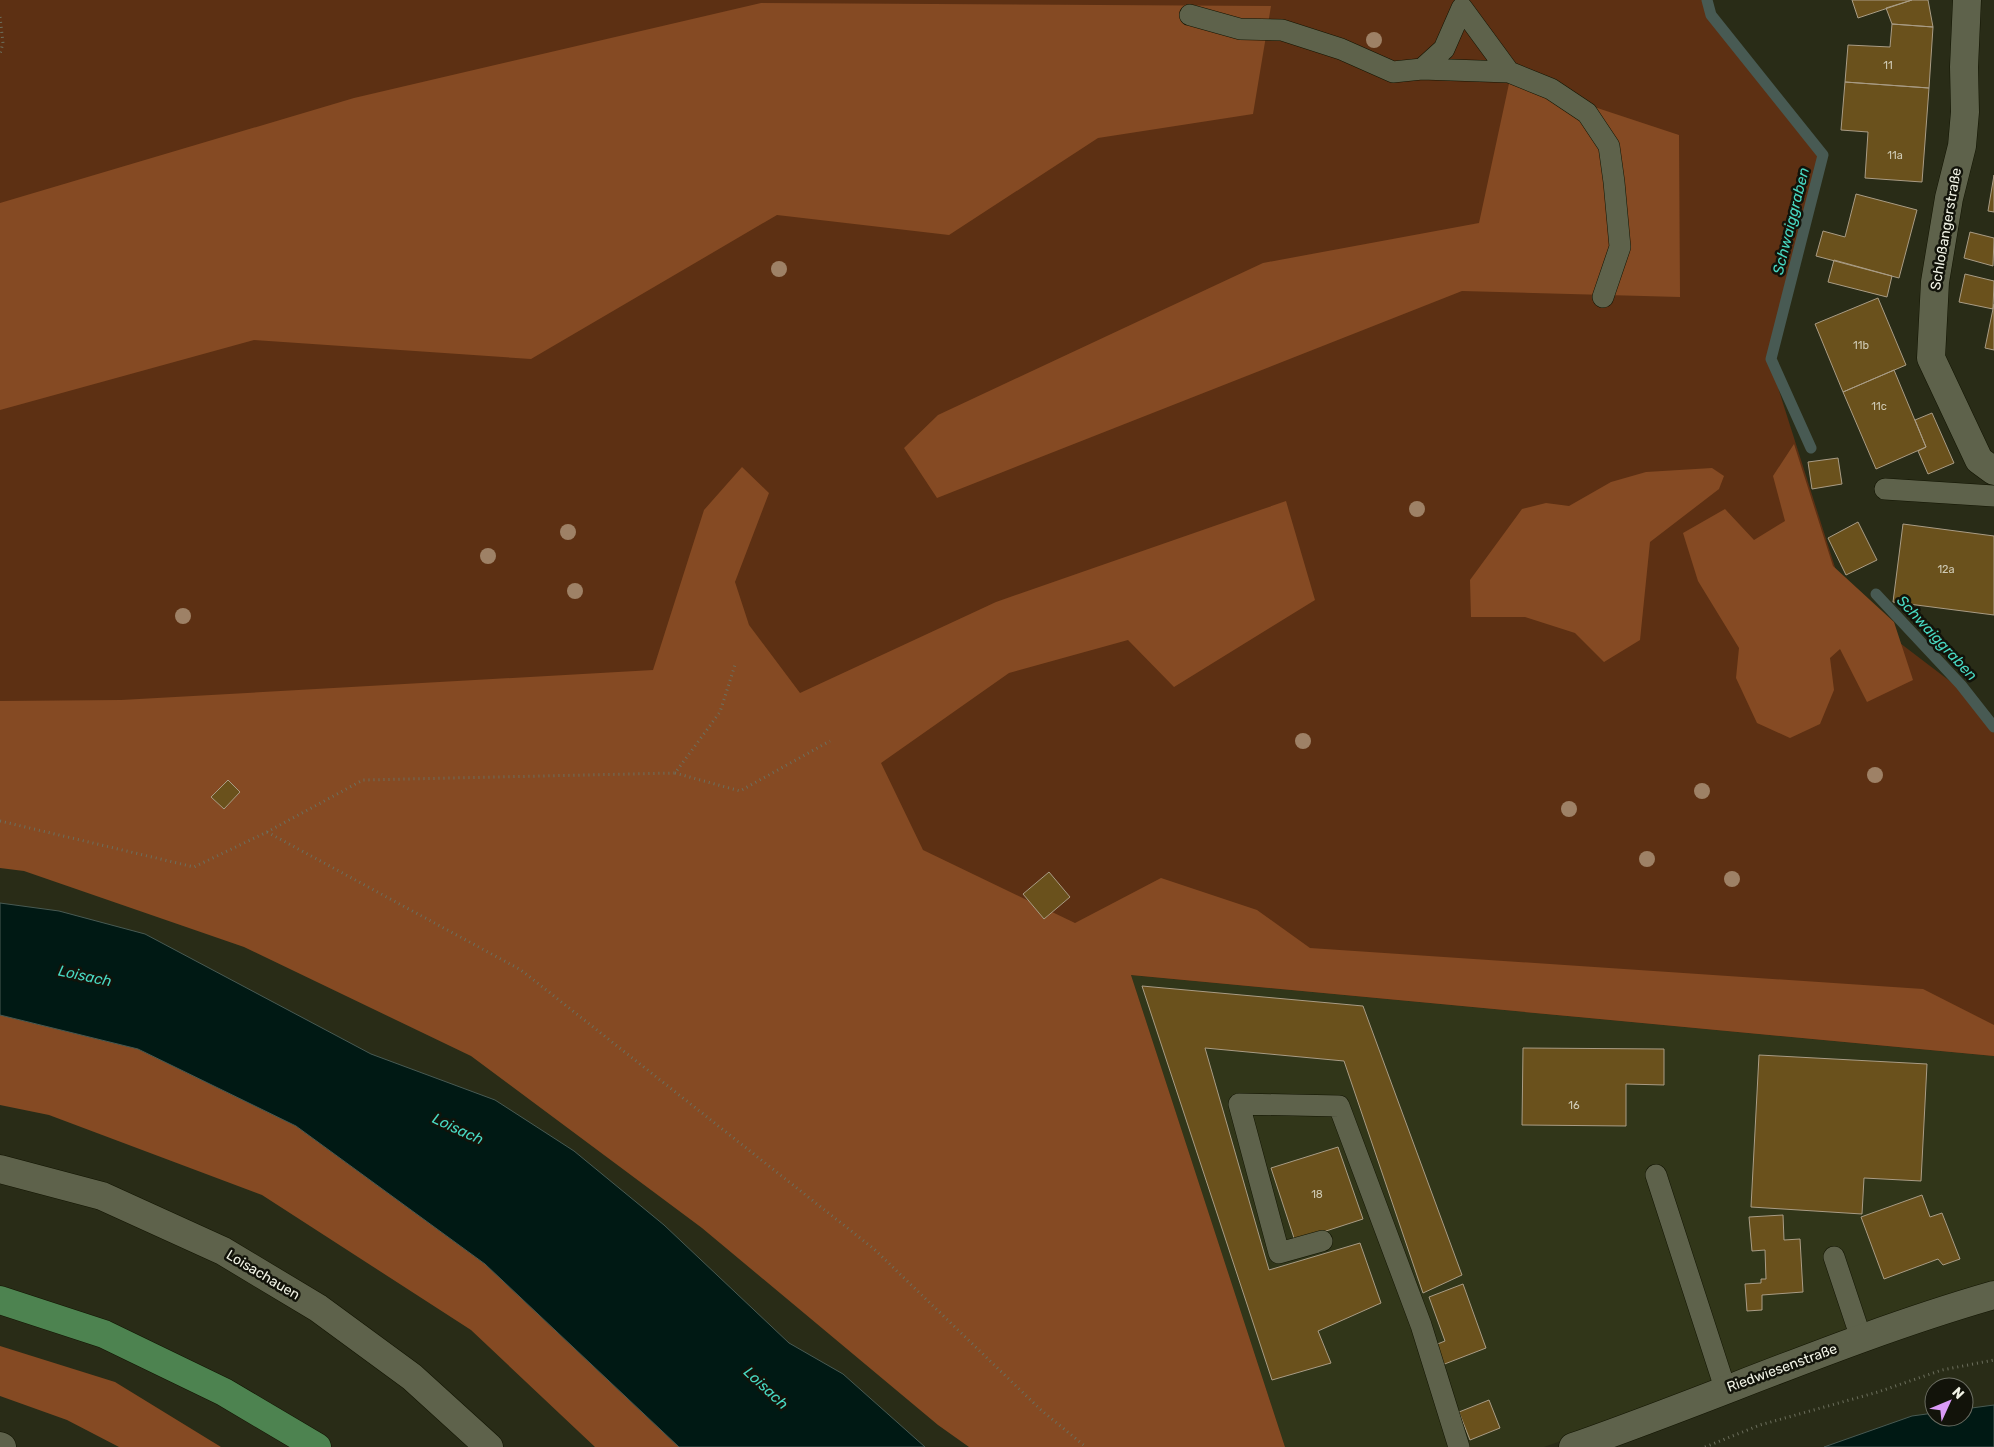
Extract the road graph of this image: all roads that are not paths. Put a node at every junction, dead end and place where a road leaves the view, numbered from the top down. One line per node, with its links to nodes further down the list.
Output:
1 (1968, 0): 6 (street, Schloßangerstraße)
2 (1190, 15): 3 (lane)
3 (1422, 69): 4 (lane); 4 (lane)
4 (1510, 72): 5 (lane)
5 (1604, 297)
6 (1994, 472)
7 (1885, 490): 8 (lane)
8 (1994, 496)
9 (0, 1169): 18 (street, Loisachauen)
10 (1656, 1175): 16 (lane)
11 (1322, 1242): 19 (lane)
12 (1834, 1257): 15 (lane)
13 (1994, 1295): 15 (street, Riedwiesenstraße)
14 (0, 1300): 17 (main road)
15 (1858, 1341): 16 (street, Riedwiesenstraße)
16 (1725, 1388): 20 (street, Riedwiesenstraße)
17 (317, 1447)
18 (489, 1447)
19 (1459, 1447)
20 (1573, 1447)

